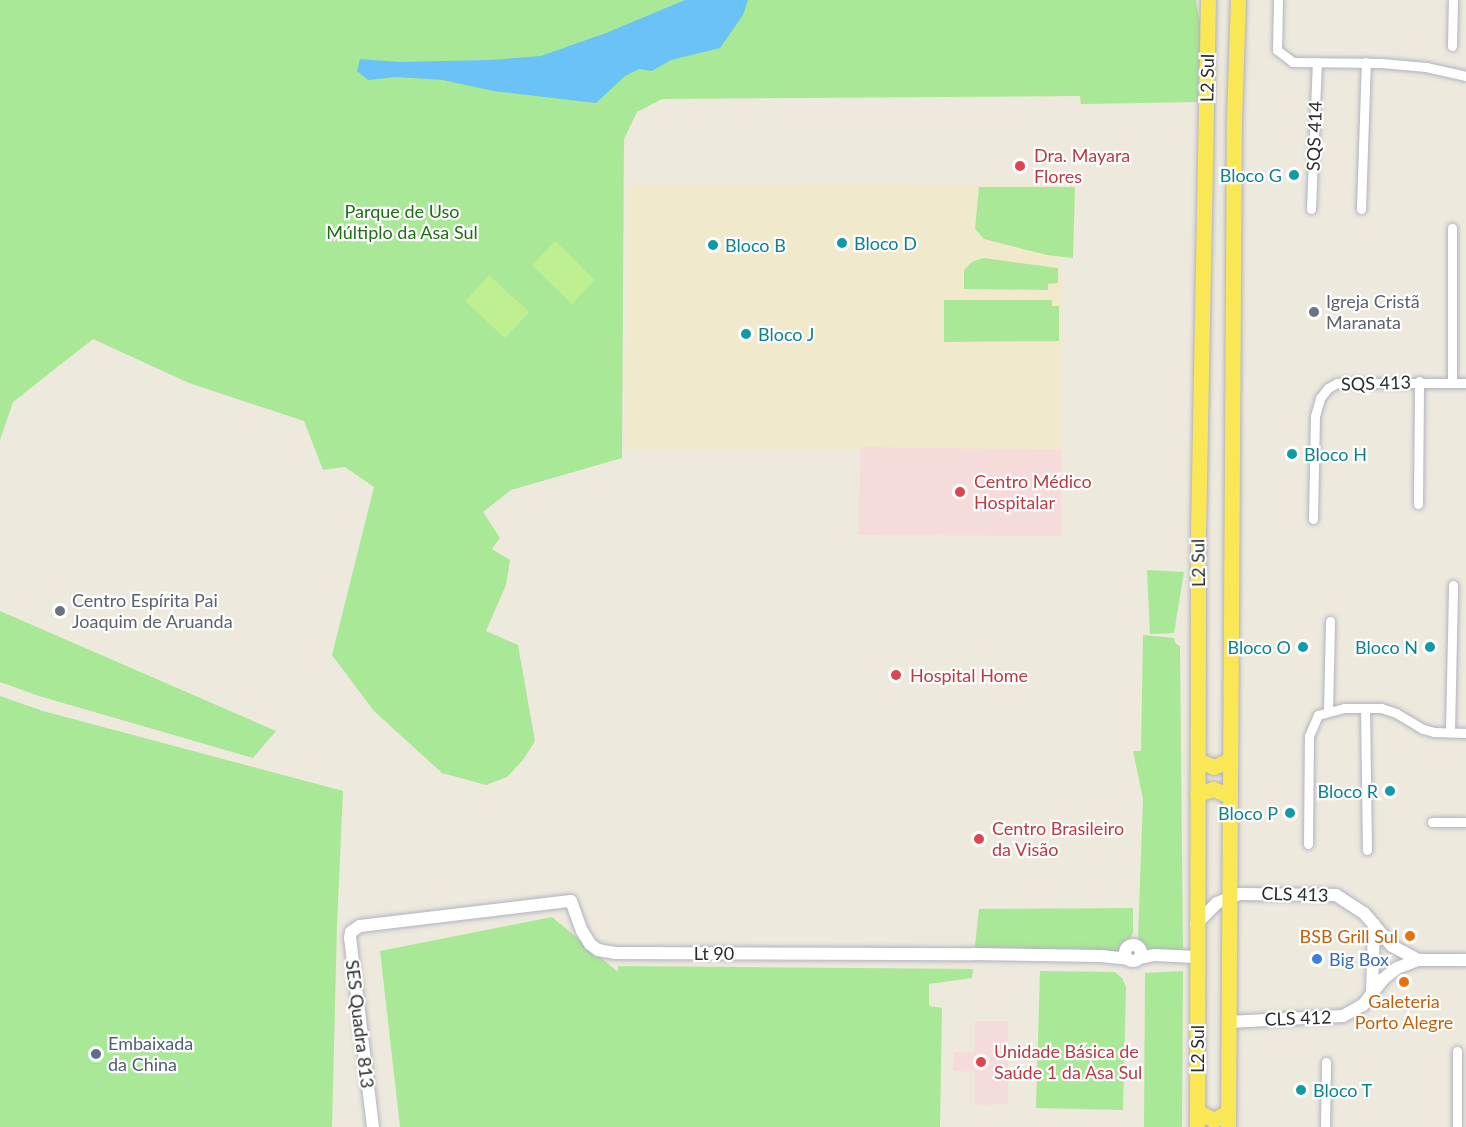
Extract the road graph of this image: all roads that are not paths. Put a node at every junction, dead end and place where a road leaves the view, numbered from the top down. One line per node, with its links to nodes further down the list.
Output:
1 (1208, 0): 23 (main road, L2 Sul)
2 (1238, 0): 24 (main road, L2 Sul)
3 (1278, 0): 6 (street)
4 (1454, 0): 5 (street)
5 (1452, 46)
6 (1317, 62): 7 (street); 10 (street, SQS 414)
7 (1366, 62): 8 (street); 9 (street)
8 (1466, 76)
9 (1361, 209)
10 (1311, 210)
11 (1452, 228): 13 (street)
12 (1419, 381): 13 (street, SQS 413); 15 (street); 16 (street, SQS 413)
13 (1452, 381): 14 (street, SQS 413)
14 (1466, 383)
15 (1418, 504)
16 (1313, 519)
17 (1453, 585): 21 (street)
18 (1330, 621): 20 (street)
19 (1365, 708): 20 (street); 21 (street); 30 (street)
20 (1328, 711): 29 (street)
21 (1450, 732): 22 (street)
22 (1466, 733)
23 (1198, 760): 24 (main road); 25 (main road, L2 Sul)
24 (1230, 760): 26 (main road, L2 Sul)
25 (1197, 794): 26 (main road); 32 (main road, L2 Sul)
26 (1230, 796): 31 (main road, L2 Sul)
27 (1432, 822): 28 (street)
28 (1466, 822)
29 (1308, 844)
30 (1366, 850)
31 (1229, 897): 32 (street, CLS 413); 33 (street, CLS 413); 39 (main road, L2 Sul)
32 (1196, 924): 35 (main road, L2 Sul)
33 (1374, 924): 36 (street, CLS 413); 38 (street)
34 (360, 926): 35 (street, Lt 90); 44 (street, SES Quadra 813)
35 (1196, 957): 42 (main road, L2 Sul)
36 (1418, 960): 37 (street); 38 (street, CLS 412)
37 (1466, 960)
38 (1372, 996): 39 (street, CLS 412)
39 (1229, 1022): 43 (main road, L2 Sul)
40 (1457, 1051): 47 (street)
41 (1326, 1062): 46 (street)
42 (1197, 1111): 43 (main road); 45 (main road, L2 Sul)
43 (1228, 1119)
44 (374, 1127)
45 (1197, 1127)
46 (1325, 1127)
47 (1457, 1127)

